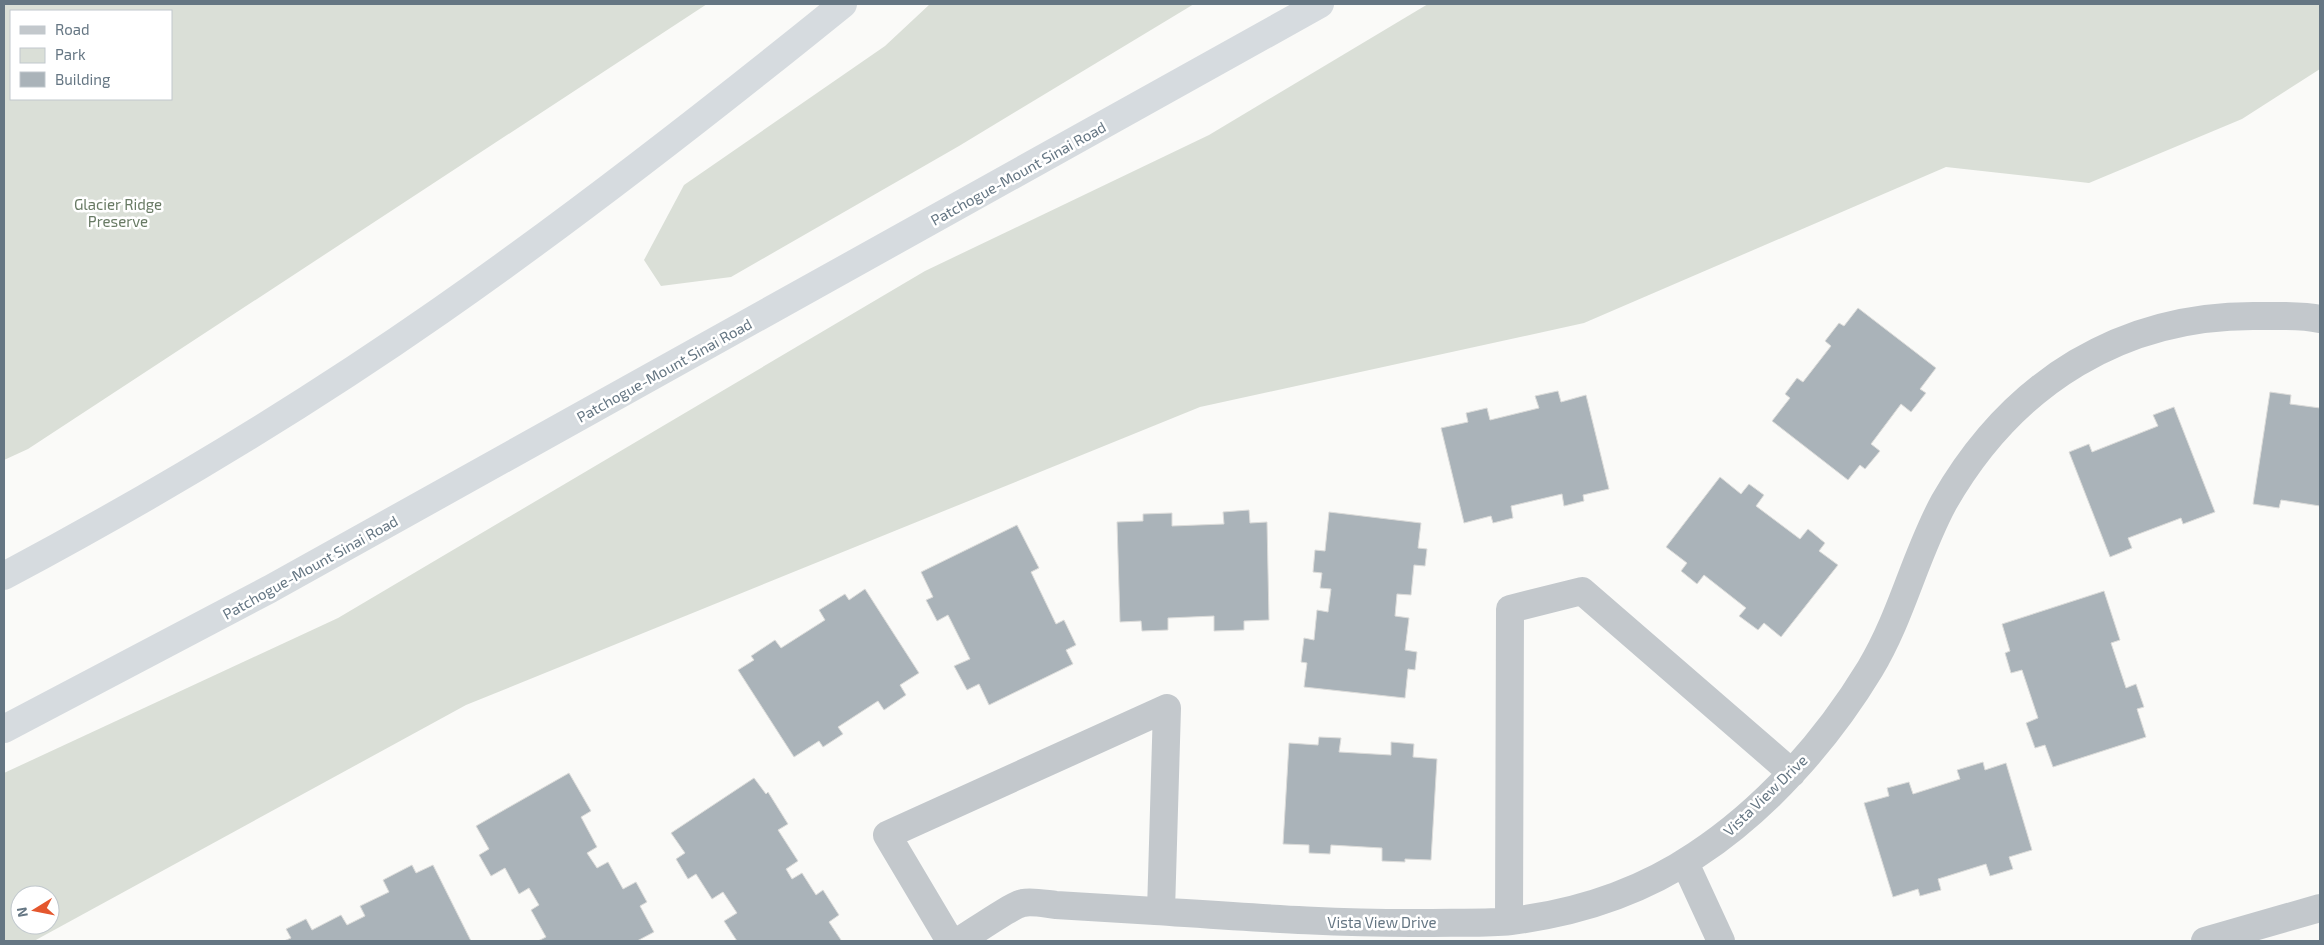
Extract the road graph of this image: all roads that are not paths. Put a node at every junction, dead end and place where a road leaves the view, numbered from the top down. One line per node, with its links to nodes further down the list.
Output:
1 (843, 4): 4 (highway)
2 (1320, 4): 5 (highway, Patchogue-Mount Sinai Road)
3 (2320, 319): 6 (street, Vista View Drive)
4 (4, 576)
5 (4, 729)
6 (1792, 773): 7 (street, Vista View Drive); 10 (street)
7 (1684, 862): 10 (street, Vista View Drive); 13 (street)
8 (2320, 908): 14 (street)
9 (1161, 912): 10 (street, Vista View Drive); 11 (street); 12 (street, Vista View Drive)
10 (1509, 921)
11 (950, 941)
12 (959, 941)
13 (1721, 941)
14 (2205, 941)

